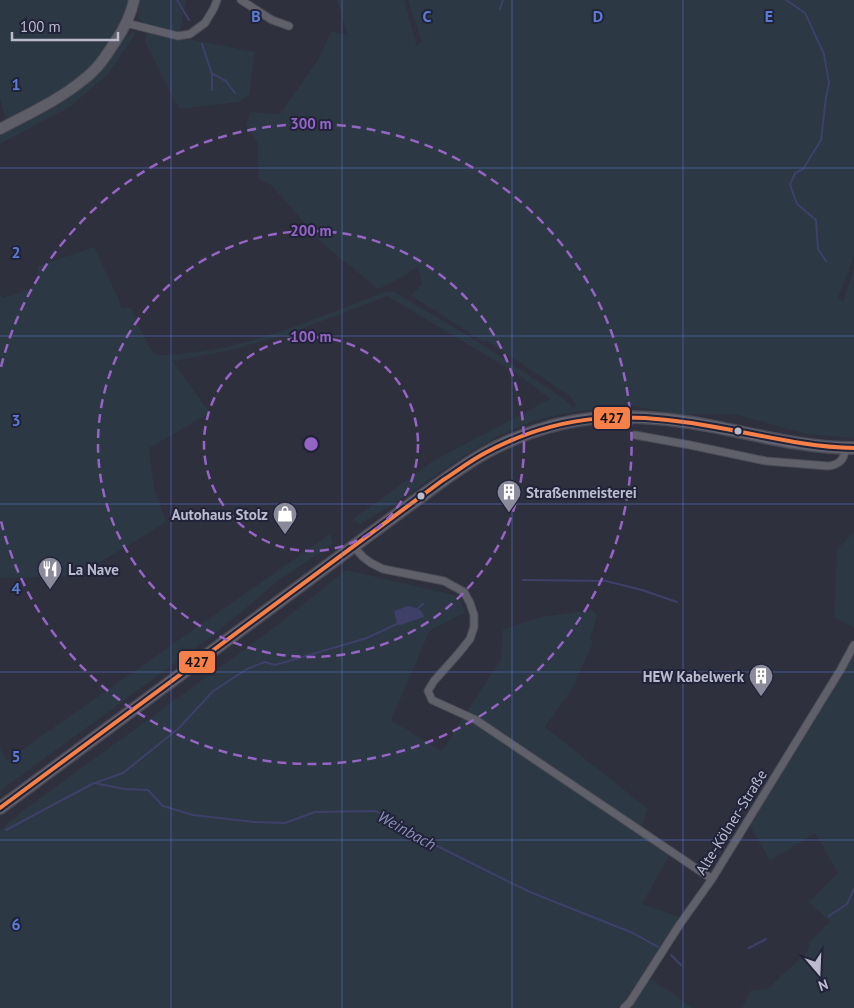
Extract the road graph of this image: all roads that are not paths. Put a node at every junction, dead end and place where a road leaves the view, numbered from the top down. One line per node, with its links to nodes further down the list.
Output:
1 (134, 0): 4 (main road)
2 (217, 0): 4 (street)
3 (241, 0): 5 (street)
4 (126, 23): 6 (main road)
5 (289, 26)
6 (0, 128)
7 (635, 435): 8 (street)
8 (850, 448): 9 (main road)
9 (353, 546): 11 (main road); 12 (street)
10 (854, 645): 12 (street, Alte-Kölner-Straße)
11 (0, 808)
12 (712, 879): 13 (street, Alte-Kölner-Straße)
13 (624, 1008)

